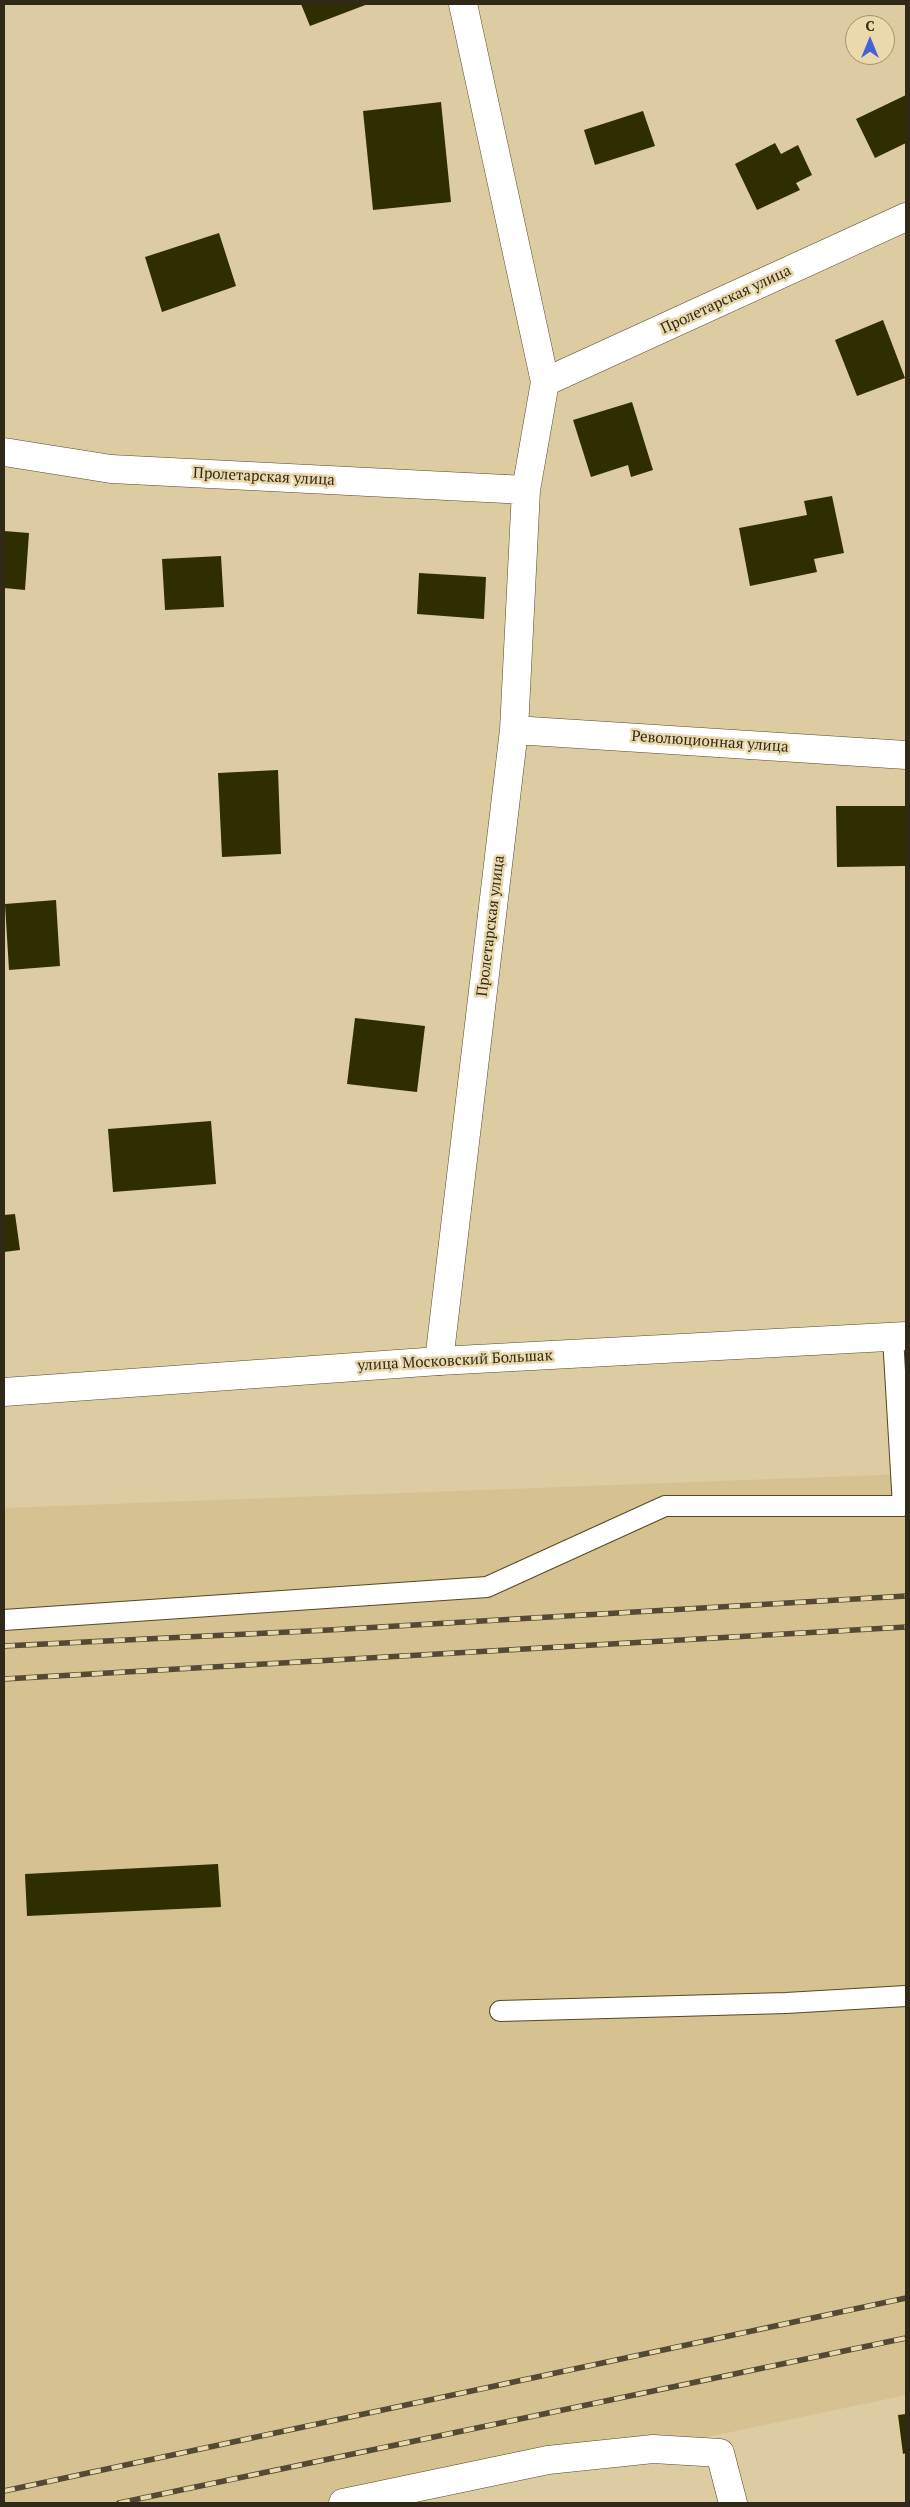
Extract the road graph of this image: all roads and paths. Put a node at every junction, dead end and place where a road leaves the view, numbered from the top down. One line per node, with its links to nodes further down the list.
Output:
1 (463, 4): 3 (street, Пролетарская улица)
2 (906, 217): 3 (street, Пролетарская улица)
3 (545, 382): 5 (street, Пролетарская улица)
4 (4, 452): 5 (street, Пролетарская улица)
5 (526, 490): 6 (street, Пролетарская улица)
6 (514, 730): 7 (street, Революционная улица); 9 (street, Пролетарская улица)
7 (906, 754)
8 (900, 1336): 9 (street, улица Московский Большак); 11 (lane)
9 (439, 1361): 10 (street, улица Московский Большак)
10 (4, 1392)
11 (905, 1506): 12 (lane)
12 (4, 1620)
13 (906, 1996): 14 (lane)
14 (500, 2011)
15 (343, 2503): 16 (street)
16 (733, 2503)

